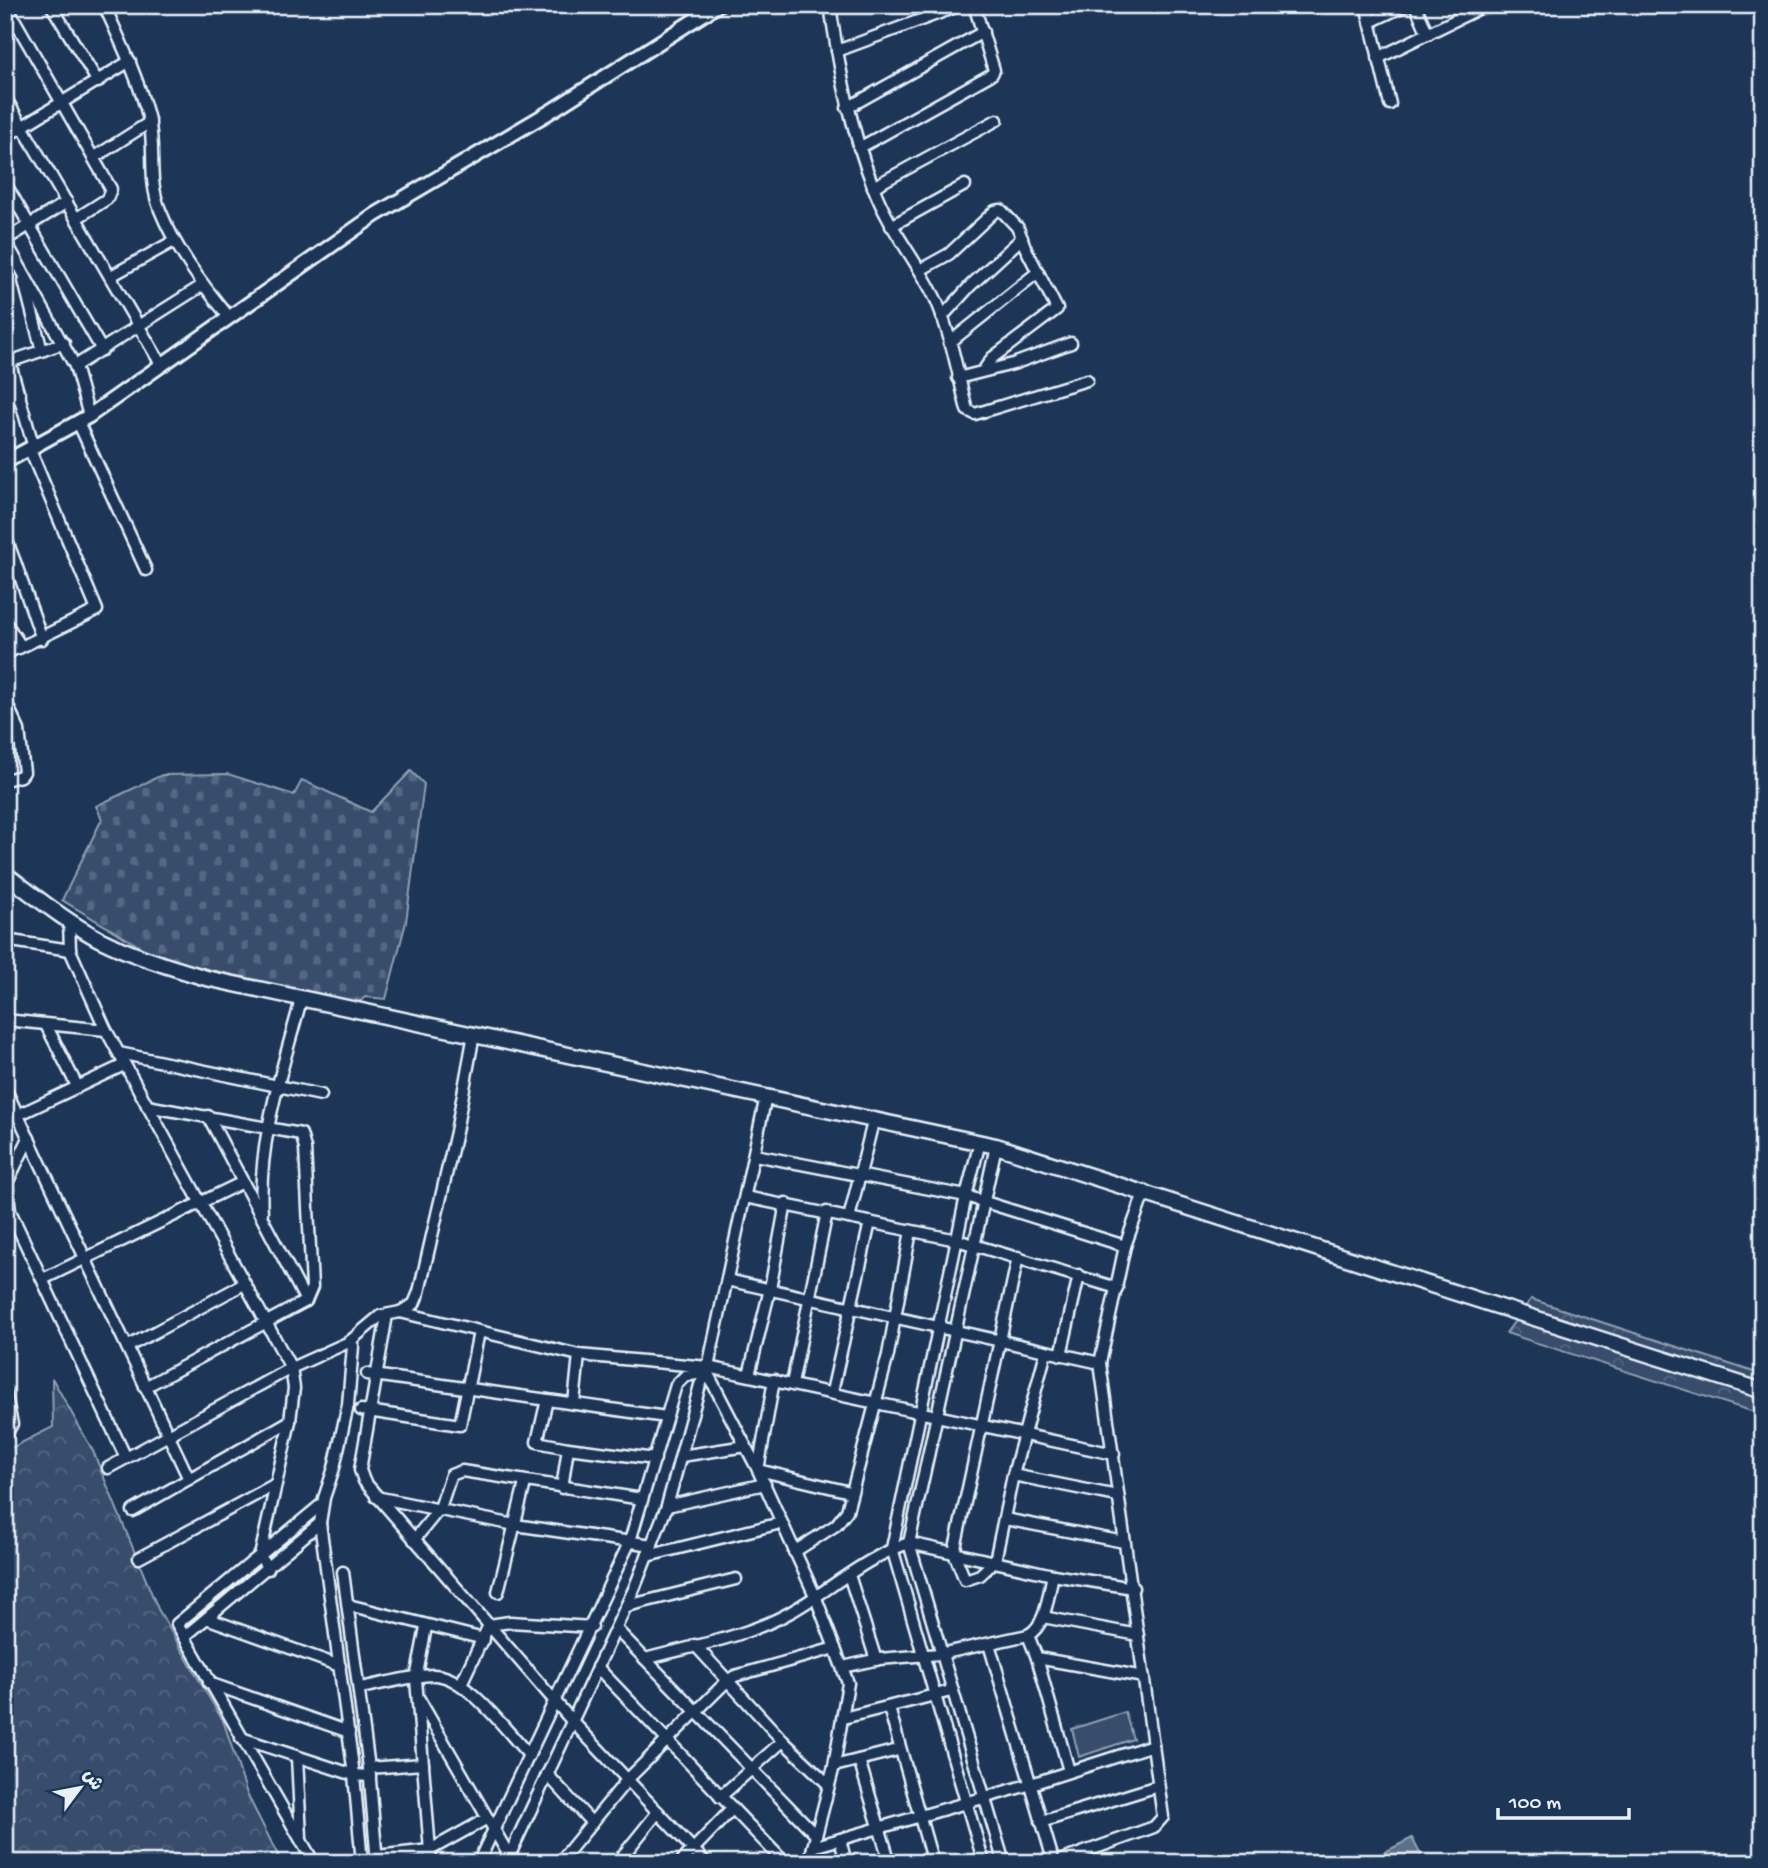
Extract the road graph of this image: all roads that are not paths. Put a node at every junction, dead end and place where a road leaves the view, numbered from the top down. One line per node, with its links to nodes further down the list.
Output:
1 (6, 5): 21 (street)
2 (51, 5): 19 (street)
3 (104, 5): 18 (street)
4 (719, 5): 45 (street)
5 (830, 5): 16 (street)
6 (961, 5): 16 (street)
7 (974, 5): 14 (street)
8 (1366, 5): 13 (street)
9 (1406, 5): 13 (street)
10 (1415, 5): 15 (street)
11 (1486, 5): 12 (street)
12 (1463, 10): 15 (street)
13 (1370, 22): 17 (street)
14 (983, 32): 23 (street); 28 (street)
15 (1428, 34): 17 (street)
16 (837, 51): 23 (street)
17 (1378, 58): 22 (street)
18 (130, 61): 19 (street); 25 (street)
19 (98, 82): 21 (street)
20 (5, 97): 26 (street)
21 (63, 102): 26 (street); 29 (street)
22 (1390, 104)
23 (847, 108): 28 (street)
24 (997, 120): 31 (street)
25 (150, 122): 29 (street); 39 (street)
26 (23, 125): 27 (street); 33 (street)
27 (5, 137)
28 (859, 148): 31 (street)
29 (94, 157): 34 (street)
30 (965, 185): 36 (street)
31 (873, 187): 36 (street)
32 (7, 189): 35 (street)
33 (66, 202): 34 (street); 35 (street)
34 (77, 218): 43 (street)
35 (29, 224): 38 (street); 52 (street)
36 (891, 226): 41 (street)
37 (1022, 238): 41 (street); 42 (street); 46 (street)
38 (5, 240): 40 (street)
39 (174, 241): 43 (street); 44 (street)
40 (20, 267): 48 (street); 53 (street)
41 (920, 270): 46 (street)
42 (1038, 272): 49 (street); 57 (street)
43 (111, 276): 47 (street)
44 (203, 285): 45 (street); 47 (street)
45 (229, 317): 56 (street)
46 (942, 317): 49 (street)
47 (140, 327): 52 (street); 56 (street)
48 (64, 343): 53 (street); 55 (street)
49 (949, 343): 58 (street)
50 (1071, 343): 57 (street)
51 (5, 346): 54 (street)
52 (102, 349): 55 (street)
53 (43, 351): 54 (street)
54 (8, 362): 60 (street)
55 (75, 366): 62 (street)
56 (162, 366): 62 (street)
57 (983, 371): 58 (street)
58 (958, 378): 59 (street)
59 (1087, 380)
60 (20, 395): 61 (street); 64 (street)
61 (5, 401)
62 (83, 419): 64 (street); 68 (street)
63 (5, 441): 65 (street)
64 (32, 449): 65 (street); 70 (street)
65 (8, 460)
66 (5, 535): 67 (street)
67 (10, 564): 70 (street)
68 (146, 570)
69 (5, 622): 71 (street)
70 (42, 639): 71 (street)
71 (19, 648): 72 (street)
72 (5, 654)
73 (5, 700): 74 (street)
74 (9, 715): 75 (street)
75 (5, 780)
76 (5, 874): 77 (main road)
77 (69, 921): 79 (street); 80 (main road)
78 (5, 940): 79 (street)
79 (70, 950): 83 (street)
80 (301, 1000): 84 (main road); 87 (street)
81 (5, 1020): 82 (street)
82 (46, 1025): 83 (street); 88 (street)
83 (106, 1030): 85 (street)
84 (474, 1034): 91 (main road); 128 (street)
85 (119, 1052): 86 (street); 87 (street)
86 (124, 1065): 88 (street); 92 (street)
87 (278, 1084): 90 (street); 96 (street)
88 (77, 1086): 93 (street)
89 (5, 1088): 93 (street)
90 (321, 1095)
91 (766, 1096): 95 (main road); 100 (street)
92 (147, 1106): 94 (street); 107 (street)
93 (18, 1115): 97 (street)
94 (208, 1116): 96 (street); 102 (street)
95 (874, 1118): 98 (main road); 101 (street)
96 (271, 1127): 110 (street); 126 (street)
97 (29, 1138): 118 (street); 120 (street)
98 (980, 1142): 99 (main road); 104 (street)
99 (996, 1146): 103 (main road); 106 (street)
100 (755, 1155): 101 (street); 105 (street)
101 (859, 1174): 104 (street); 111 (street)
102 (243, 1182): 107 (street); 110 (street)
103 (1145, 1191): 116 (street); 150 (main road)
104 (966, 1196): 106 (street); 114 (street)
105 (745, 1197): 108 (street); 121 (street)
106 (983, 1201): 115 (street); 116 (street)
107 (200, 1203): 118 (street); 122 (street)
108 (786, 1203): 109 (street); 124 (street)
109 (827, 1212): 111 (street); 125 (street)
110 (262, 1213): 126 (street)
111 (849, 1218): 112 (street)
112 (870, 1222): 113 (street); 127 (street)
113 (911, 1231): 114 (street); 130 (street)
114 (957, 1240): 115 (street); 132 (street)
115 (974, 1245): 117 (street); 133 (street)
116 (1125, 1246): 123 (street)
117 (1018, 1257): 119 (street); 135 (street)
118 (87, 1258): 120 (street); 137 (street)
119 (1079, 1275): 123 (street); 140 (street)
120 (43, 1279): 169 (street)
121 (727, 1280): 124 (street); 143 (street)
122 (244, 1284): 131 (street); 137 (street)
123 (1117, 1288): 141 (street)
124 (770, 1289): 125 (street); 145 (street)
125 (810, 1298): 127 (street); 147 (street)
126 (306, 1301): 131 (street)
127 (853, 1307): 130 (street); 152 (street)
128 (400, 1312): 129 (street); 134 (street)
129 (387, 1315): 136 (street); 144 (street)
130 (895, 1317): 132 (street); 154 (street)
131 (265, 1324): 142 (street); 148 (street)
132 (939, 1326): 133 (street); 156 (street)
133 (956, 1330): 135 (street); 158 (street)
134 (479, 1332): 139 (street); 149 (street)
135 (1002, 1341): 138 (street); 161 (street)
136 (349, 1342): 142 (street); 183 (street)
137 (127, 1347): 148 (street)
138 (1046, 1352): 140 (street); 162 (street)
139 (579, 1355): 143 (street); 155 (street)
140 (1061, 1355): 141 (street)
141 (1100, 1363): 167 (street)
142 (291, 1368): 160 (street); 163 (street)
143 (708, 1370): 145 (street); 159 (street); 165 (street); 168 (street)
144 (370, 1374): 149 (street); 157 (street)
145 (749, 1376): 146 (street)
146 (774, 1380): 147 (street); 172 (street)
147 (792, 1384): 152 (street)
148 (145, 1387): 163 (street)
149 (467, 1389): 153 (street); 157 (street)
150 (1763, 1391)
151 (5, 1392): 164 (street)
152 (832, 1392): 154 (street)
153 (547, 1400): 155 (street); 166 (street)
154 (875, 1402): 156 (street); 179 (street)
155 (574, 1403): 159 (street)
156 (920, 1410): 158 (street); 196 (street)
157 (365, 1411): 181 (street)
158 (937, 1414): 161 (street); 193 (street)
159 (666, 1417): 170 (street)
160 (290, 1421): 174 (street); 177 (street)
161 (984, 1426): 162 (street); 198 (street)
162 (1024, 1433): 167 (street); 173 (street)
163 (168, 1434): 169 (street); 174 (street)
164 (5, 1436)
165 (746, 1446): 168 (street); 172 (street)
166 (568, 1448): 170 (street); 178 (street)
167 (1114, 1454): 180 (street)
168 (681, 1456): 184 (street)
169 (126, 1458): 171 (street)
170 (655, 1458): 182 (street)
171 (108, 1468)
172 (758, 1470): 176 (street); 179 (street)
173 (1013, 1475): 180 (street); 187 (street)
174 (189, 1479): 186 (street)
175 (526, 1483): 178 (street); 185 (street); 190 (street)
176 (765, 1484): 184 (street); 189 (street)
177 (274, 1485): 199 (street); 201 (street)
178 (562, 1488): 182 (street)
179 (850, 1492): 197 (street)
180 (1117, 1496): 194 (street)
181 (376, 1497): 185 (street); 191 (street)
182 (642, 1499): 192 (street)
183 (322, 1504): 188 (street); 199 (street)
184 (667, 1506): 195 (street)
185 (440, 1508): 190 (street); 191 (street)
186 (133, 1511)
187 (1005, 1518): 194 (street); 202 (street)
188 (320, 1523): 203 (street); 231 (street)
189 (781, 1523): 197 (street); 200 (street)
190 (515, 1525): 192 (street); 209 (street)
191 (414, 1540): 215 (street)
192 (630, 1541): 195 (street); 217 (street)
193 (909, 1542): 196 (street); 198 (street); 226 (street)
194 (1124, 1542): 208 (street)
195 (652, 1545): 200 (street)
196 (892, 1548): 206 (street); 227 (street)
197 (794, 1552): 210 (street)
198 (954, 1553): 202 (street); 202 (street)
199 (260, 1556): 203 (street); 221 (street)
200 (648, 1556): 212 (street)
201 (139, 1558)
202 (995, 1562): 205 (street)
203 (268, 1569): 214 (street)
204 (343, 1572): 211 (street)
205 (1052, 1575): 208 (street); 213 (street)
206 (849, 1576): 210 (street); 230 (street)
207 (736, 1579): 212 (street)
208 (1133, 1588): 220 (street)
209 (498, 1592)
210 (816, 1598): 224 (street); 225 (street)
211 (348, 1605): 216 (street); 239 (street)
212 (627, 1606): 218 (street)
213 (1043, 1617): 219 (street); 220 (street)
214 (209, 1619): 221 (street); 231 (street)
215 (489, 1625): 217 (street); 222 (street); 243 (street)
216 (426, 1627): 222 (street); 235 (street)
217 (592, 1627): 243 (street)
218 (617, 1630): 229 (street); 232 (street)
219 (1027, 1635): 223 (street); 228 (street)
220 (1138, 1635): 234 (street)
221 (184, 1637): 237 (street)
222 (484, 1639): 238 (street)
223 (989, 1644): 226 (street); 266 (street)
224 (695, 1646): 229 (street); 236 (street)
225 (835, 1648): 233 (street); 236 (street)
226 (940, 1654): 227 (street); 240 (street)
227 (922, 1655): 230 (street); 241 (street)
228 (1037, 1658): 234 (street); 260 (street)
229 (645, 1659): 245 (street)
230 (876, 1660): 233 (street)
231 (340, 1666): 248 (street)
232 (597, 1667): 247 (street); 250 (street)
233 (843, 1667): 246 (street)
234 (1144, 1676): 252 (street)
235 (416, 1679): 238 (street); 239 (street); 242 (street)
236 (727, 1681): 245 (street); 251 (street)
237 (209, 1683): 248 (street); 249 (street)
238 (461, 1684): 254 (street)
239 (360, 1688): 261 (street)
240 (951, 1691): 241 (street); 269 (street)
241 (934, 1695): 244 (street); 270 (street)
242 (418, 1696): 257 (street); 274 (street)
243 (555, 1701): 247 (street); 254 (street)
244 (888, 1707): 246 (street); 253 (street)
245 (696, 1713): 250 (street); 259 (street)
246 (843, 1718): 258 (street)
247 (572, 1721): 262 (street); 264 (street)
248 (349, 1732): 263 (street)
249 (242, 1738): 255 (street); 280 (street)
250 (665, 1740): 264 (street); 268 (street)
251 (783, 1741): 259 (street); 265 (street)
252 (1153, 1745): 260 (street); 267 (street)
253 (898, 1750): 256 (street); 273 (street)
254 (529, 1755): 278 (street)
255 (297, 1757): 263 (street); 280 (street)
256 (859, 1760): 258 (street); 277 (street)
257 (423, 1764): 261 (street); 284 (street)
258 (834, 1766): 265 (street)
259 (752, 1771): 268 (street); 279 (street)
260 (1069, 1771): 266 (street)
261 (370, 1772): 263 (street); 285 (street)
262 (547, 1774): 276 (street); 286 (street)
263 (354, 1775): 288 (street)
264 (627, 1780): 272 (street); 276 (street)
265 (829, 1785): 279 (street)
266 (1028, 1785): 269 (street); 275 (street)
267 (1158, 1786): 275 (street); 302 (street)
268 (720, 1797): 271 (street)
269 (984, 1798): 270 (street); 301 (street)
270 (966, 1803): 273 (street); 300 (street)
271 (732, 1809): 283 (street); 295 (street)
272 (657, 1812): 283 (street); 292 (street)
273 (920, 1815): 277 (street); 299 (street)
274 (486, 1819): 278 (street); 284 (street)
275 (1041, 1822): 302 (street)
276 (592, 1823): 291 (street)
277 (880, 1828): 281 (street); 298 (street)
278 (493, 1830): 286 (street); 290 (street)
279 (816, 1835): 282 (street)
280 (301, 1839): 287 (street)
281 (840, 1839): 282 (street); 297 (street)
282 (813, 1847): 296 (street)
283 (692, 1848): 293 (street); 294 (street)
284 (430, 1850): 285 (street); 289 (street)
285 (377, 1859)
286 (509, 1861)
287 (314, 1863)
288 (362, 1863)
289 (431, 1863)
290 (478, 1863)
291 (559, 1863)
292 (617, 1863)
293 (680, 1863)
294 (706, 1863)
295 (785, 1863)
296 (808, 1863)
297 (846, 1863)
298 (890, 1863)
299 (933, 1863)
300 (984, 1863)
301 (1004, 1863)
302 (1054, 1863)

